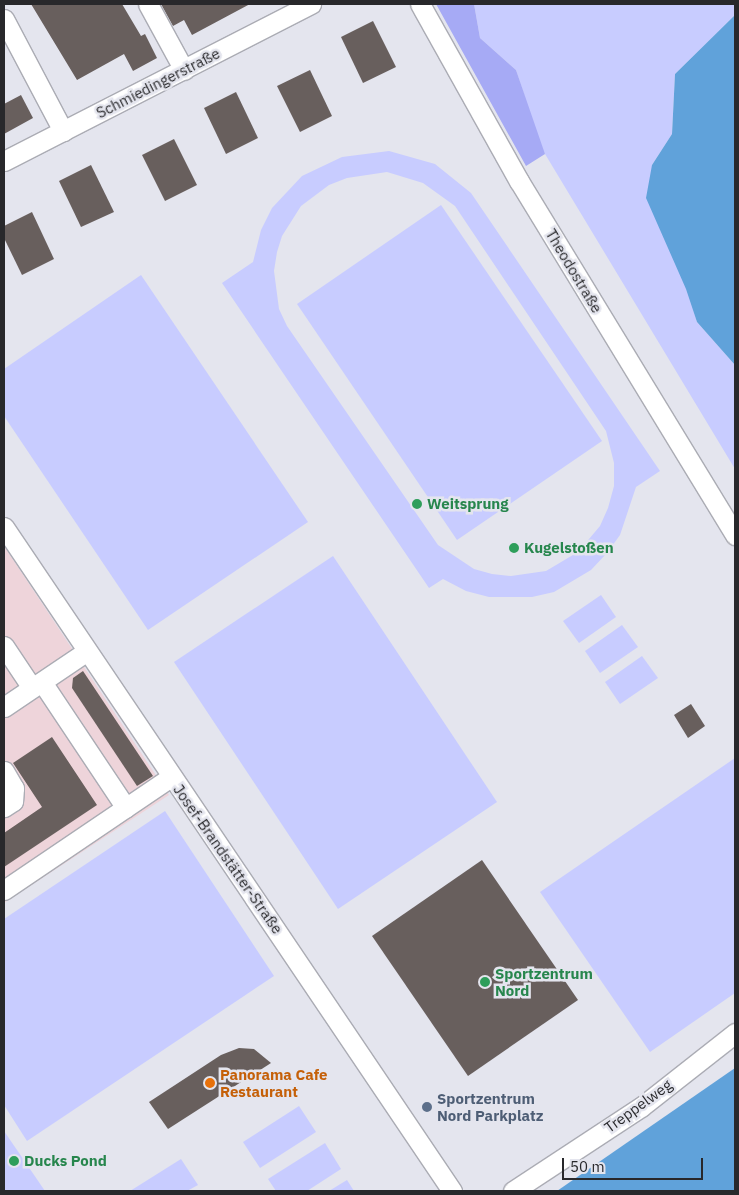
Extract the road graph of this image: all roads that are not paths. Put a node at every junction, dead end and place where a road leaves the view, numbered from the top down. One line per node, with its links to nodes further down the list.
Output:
1 (148, 4): 6 (street)
2 (311, 4): 4 (street, Schmiedingerstraße)
3 (420, 4): 10 (street, Theodostraße)
4 (283, 10): 6 (street, Schmiedingerstraße)
5 (4, 19): 7 (street)
6 (184, 70): 7 (street, Schmiedingerstraße)
7 (64, 131): 8 (street, Schmiedingerstraße)
8 (4, 161)
9 (4, 527): 12 (street, Josef-Brandstätter-Straße)
10 (735, 535)
11 (4, 646): 13 (street)
12 (87, 651): 13 (street); 16 (street, Josef-Brandstätter-Straße)
13 (37, 685): 14 (street); 18 (street)
14 (4, 707)
15 (4, 771): 17 (street)
16 (171, 777): 18 (street); 21 (street, Josef-Brandstätter-Straße)
17 (4, 807)
18 (126, 808): 19 (street)
19 (4, 890)
20 (735, 1033): 22 (street, Treppelweg)
21 (452, 1191)
22 (513, 1191)

